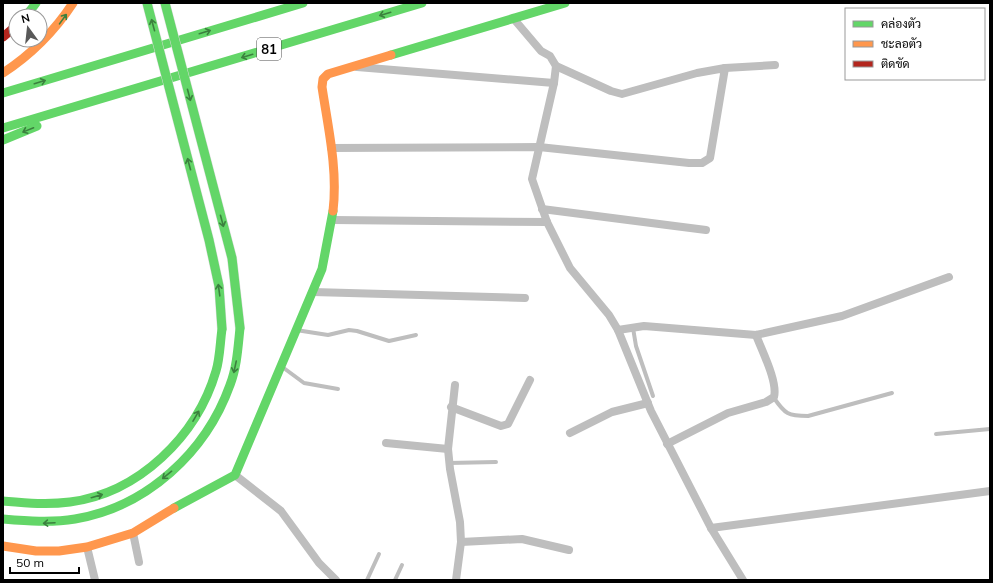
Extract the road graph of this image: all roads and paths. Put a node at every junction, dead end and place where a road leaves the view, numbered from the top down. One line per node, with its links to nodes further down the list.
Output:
1 (73, 3): 12 (main road, one-way to 1)
2 (147, 3): 51 (main road, one-way to 2, bridge)
3 (165, 3): 52 (main road, one-way to 52, bridge)
4 (303, 3): 14 (main road, 81, one-way to 4)
5 (422, 3): 15 (main road, 81, one-way to 15)
6 (565, 3): 7 (main road)
7 (513, 18): 9 (main road); 10 (street)
8 (775, 65): 11 (street)
9 (348, 66): 13 (street); 19 (main road)
10 (556, 66): 11 (street); 13 (street)
11 (725, 68): 18 (street)
12 (3, 72)
13 (554, 83): 18 (street)
14 (3, 93)
15 (116, 95): 16 (main road, 81); 17 (main road, one-way to 17)
16 (3, 128)
17 (3, 140)
18 (539, 147): 19 (street); 20 (street)
19 (332, 148): 21 (main road)
20 (542, 209): 22 (street); 23 (street)
21 (333, 220): 22 (street); 25 (main road)
22 (547, 222): 29 (street)
23 (706, 230)
24 (949, 277): 31 (street)
25 (313, 292): 26 (street); 28 (main road)
26 (525, 298)
27 (632, 327): 29 (street); 31 (street); 37 (lane)
28 (295, 330): 30 (lane); 32 (main road)
29 (618, 330): 39 (street)
30 (416, 335)
31 (756, 335): 38 (street)
32 (280, 366): 35 (lane); 49 (main road)
33 (530, 380): 40 (street)
34 (455, 385): 40 (street)
35 (338, 389)
36 (892, 393): 38 (lane)
37 (653, 396)
38 (774, 397): 45 (street)
39 (648, 403): 42 (street); 45 (street)
40 (451, 407): 46 (street)
41 (990, 429): 43 (lane)
42 (570, 433)
43 (936, 434)
44 (386, 443): 46 (street)
45 (667, 444): 53 (street)
46 (448, 449): 48 (street)
47 (496, 462): 48 (lane)
48 (449, 463): 55 (street)
49 (235, 475): 54 (main road); 63 (street)
50 (990, 491): 53 (street)
51 (3, 501)
52 (3, 519)
53 (710, 528): 67 (street)
54 (133, 533): 57 (main road); 60 (street)
55 (461, 542): 58 (street); 66 (street)
56 (3, 546): 57 (main road)
57 (87, 547): 62 (street)
58 (568, 550)
59 (379, 554): 64 (lane)
60 (139, 562)
61 (402, 565): 65 (lane)
62 (95, 580)
63 (336, 580)
64 (367, 580)
65 (396, 580)
66 (456, 580)
67 (743, 580)

